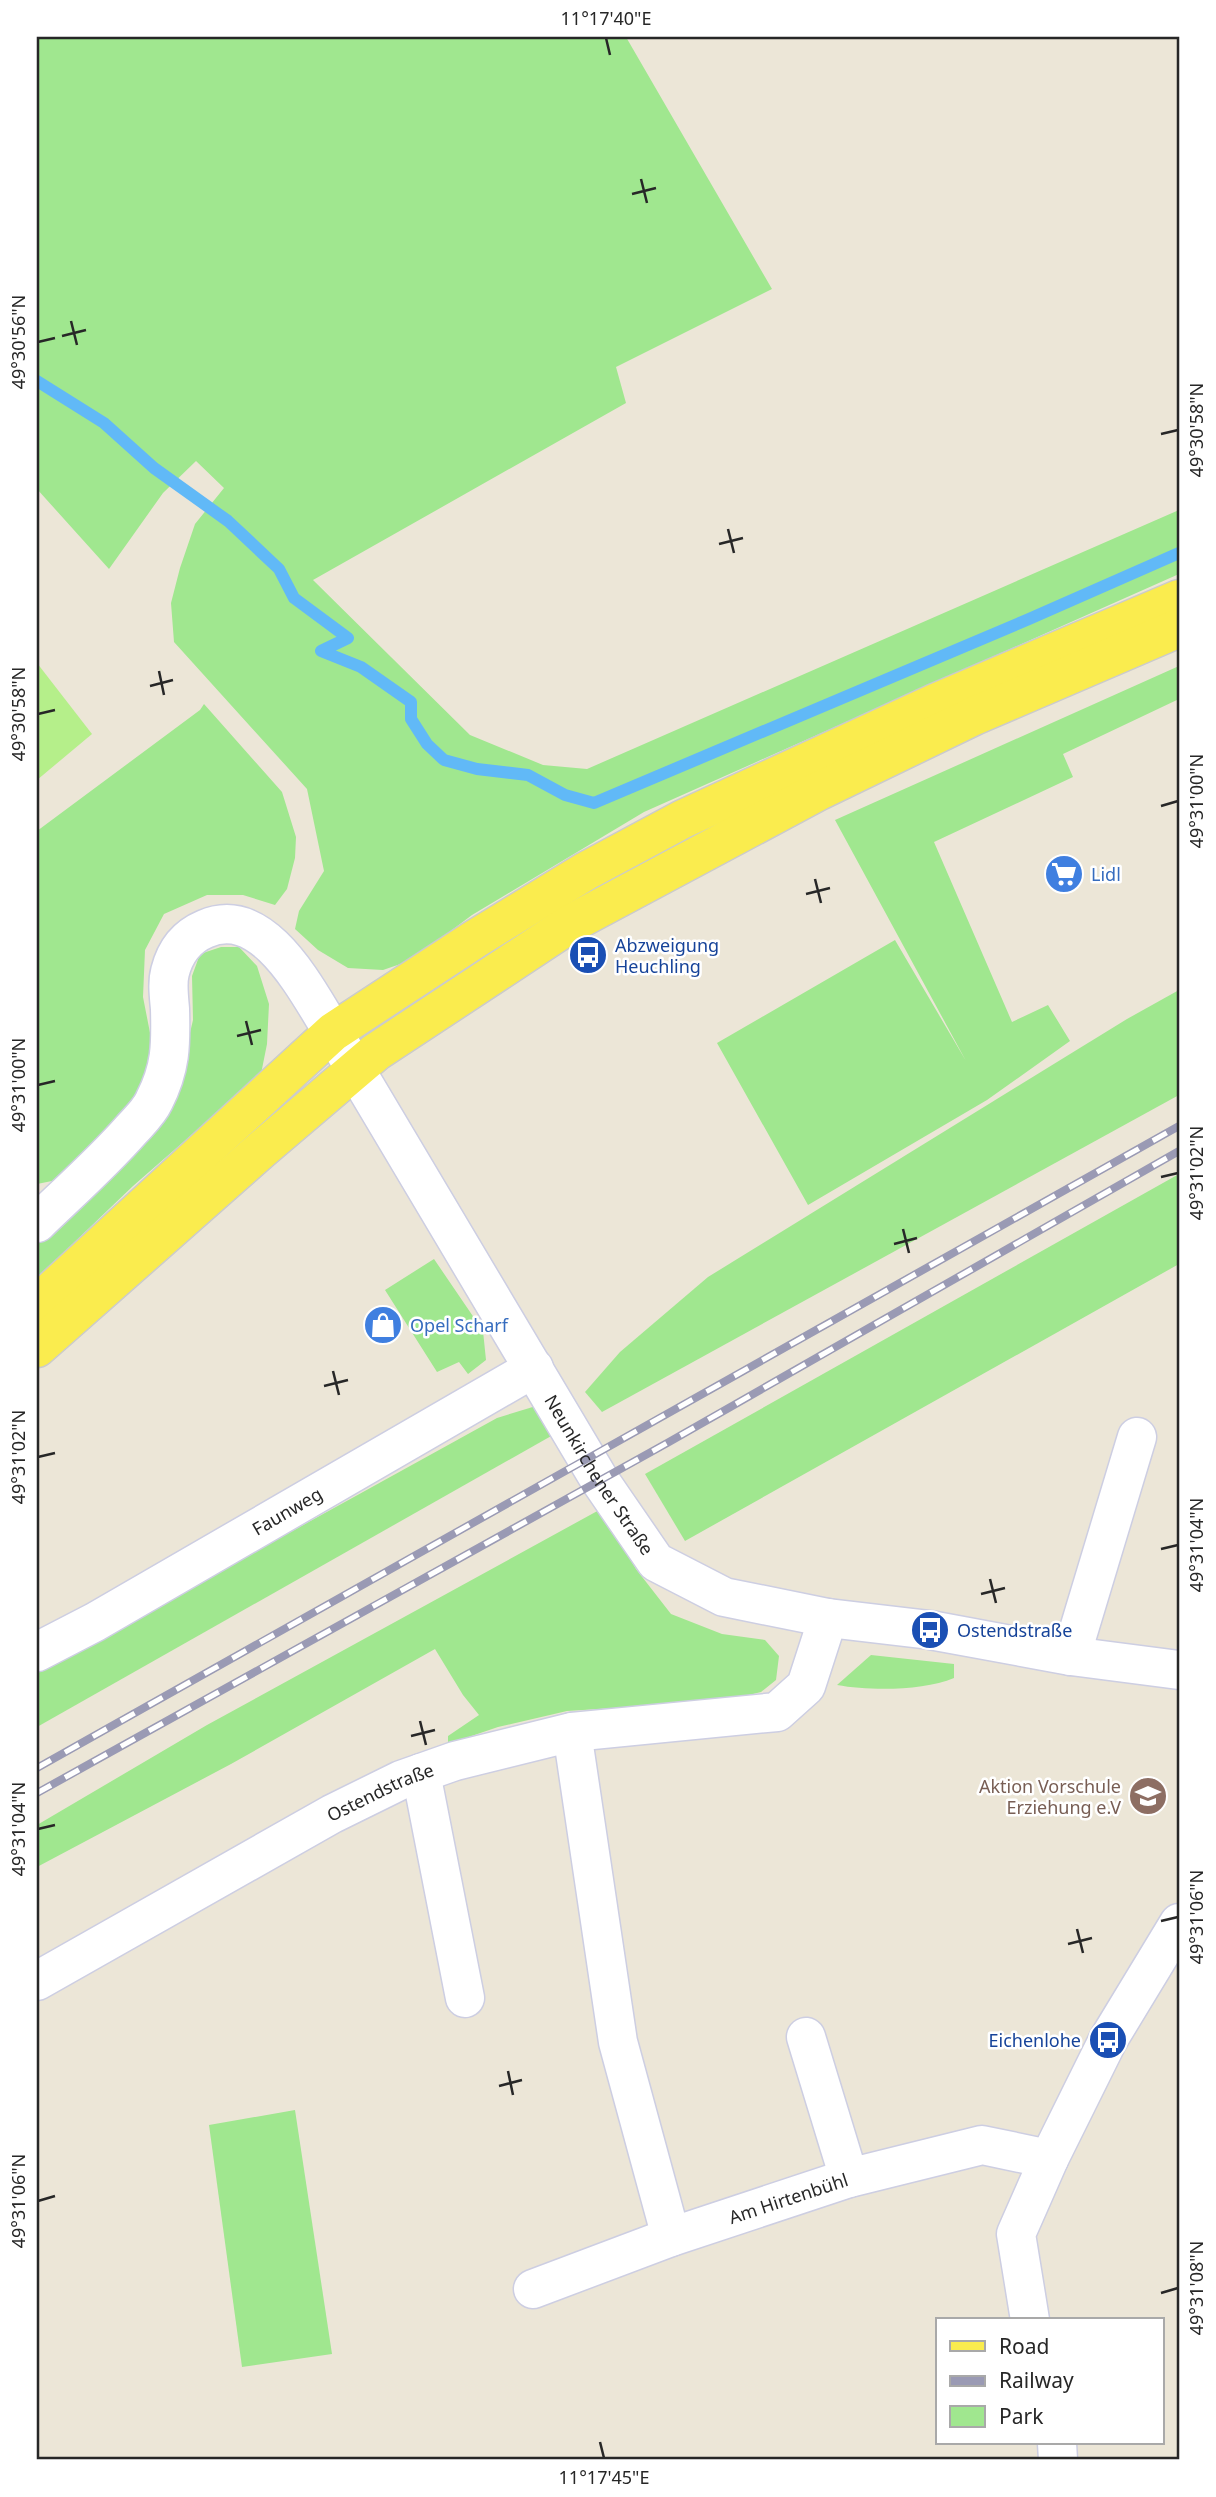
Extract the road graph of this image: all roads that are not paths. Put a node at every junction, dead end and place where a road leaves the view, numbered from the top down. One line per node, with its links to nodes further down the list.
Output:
1 (1179, 599): 3 (main road)
2 (1179, 628): 4 (main road)
3 (333, 1032): 4 (street, Neunkirchener Straße); 5 (street, Neunkirchener Straße); 6 (main road)
4 (354, 1070): 7 (main road); 8 (street, Neunkirchener Straße)
5 (37, 1223)
6 (37, 1304)
7 (37, 1348)
8 (534, 1368): 10 (street, Neunkirchener Straße); 11 (street, Faunweg)
9 (1137, 1437): 12 (street)
10 (828, 1618): 12 (street, Neunkirchener Straße); 14 (street, Ostendstraße)
11 (37, 1651)
12 (1072, 1656): 13 (street, Neunkirchener Straße)
13 (1179, 1670)
14 (572, 1732): 15 (street, Ostendstraße); 22 (street)
15 (421, 1773): 17 (street, Ostendstraße); 18 (street)
16 (1179, 1923): 20 (street)
17 (37, 1980)
18 (465, 1998)
19 (806, 2036): 21 (street)
20 (1049, 2159): 21 (street, Am Hirtenbühl); 24 (street)
21 (849, 2178): 22 (street, Am Hirtenbühl)
22 (671, 2237): 23 (street, Am Hirtenbühl)
23 (533, 2289)
24 (1030, 2318)

